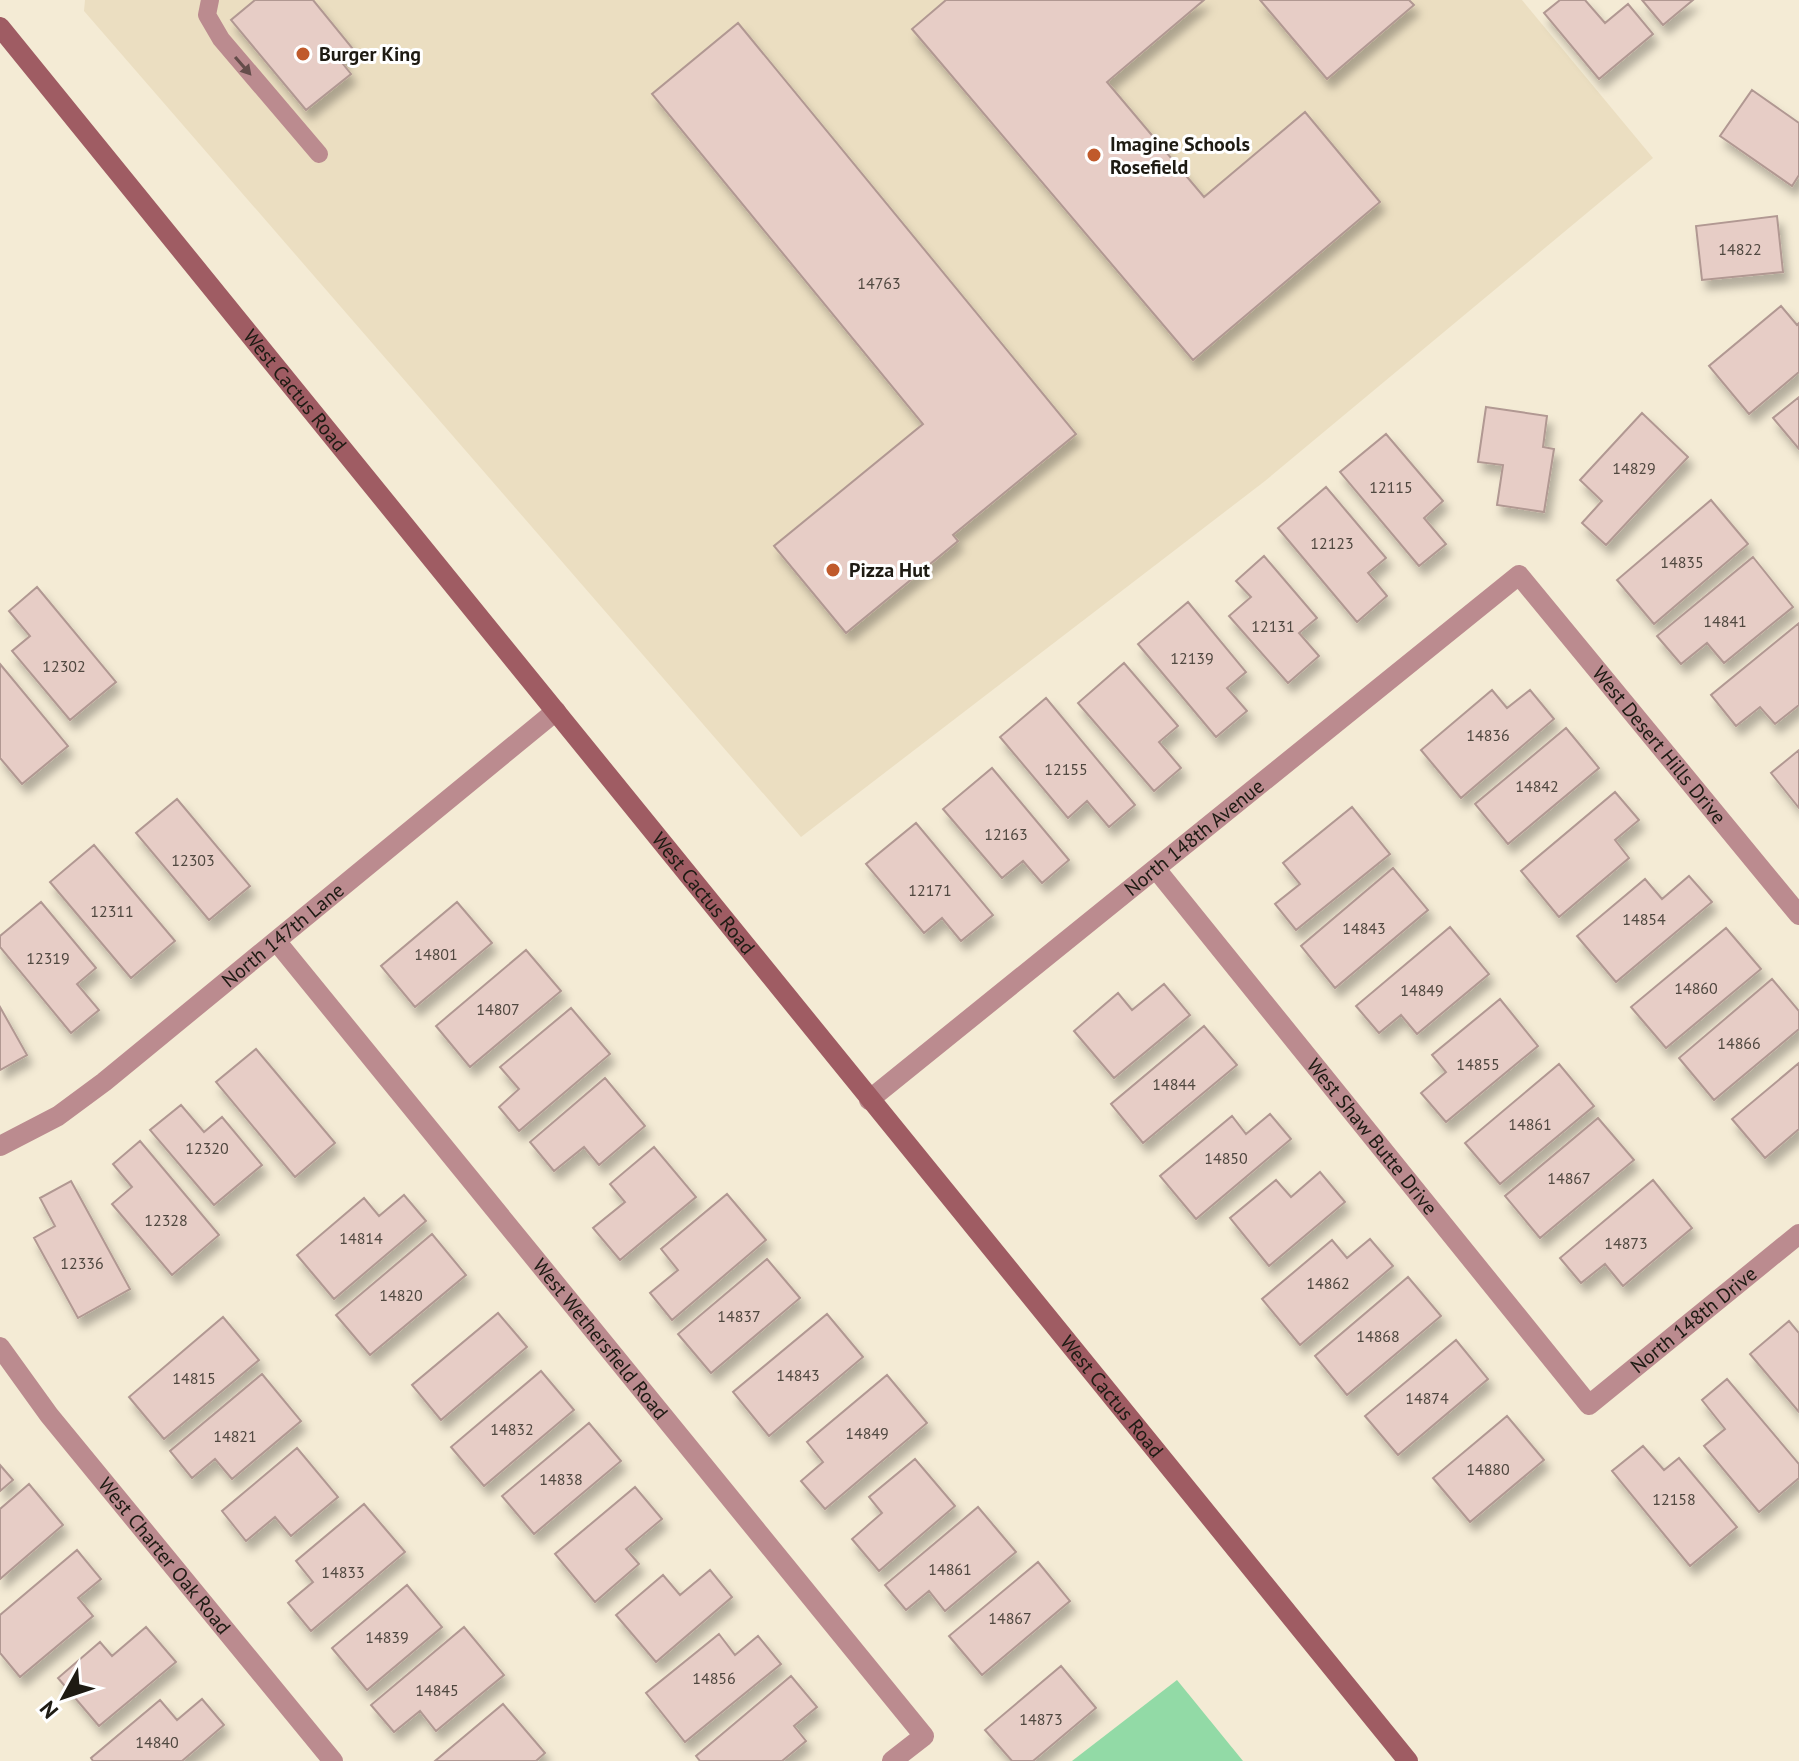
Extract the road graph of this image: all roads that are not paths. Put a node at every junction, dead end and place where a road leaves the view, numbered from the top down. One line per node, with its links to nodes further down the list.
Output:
1 (210, 0): 3 (lane, one-way to 3)
2 (0, 27): 5 (main road, West Cactus Road)
3 (319, 154)
4 (1519, 575): 6 (street, North 148th Avenue); 7 (street, West Desert Hills Drive)
5 (556, 711): 8 (street, North 147th Lane); 9 (main road, West Cactus Road)
6 (1156, 869): 9 (street, North 148th Avenue); 13 (street, West Shaw Butte Drive)
7 (1799, 915)
8 (277, 942): 10 (street, North 147th Lane); 15 (street, West Wethersfield Road)
9 (869, 1100): 16 (main road, West Cactus Road)
10 (0, 1146)
11 (1799, 1234): 13 (street, North 148th Drive)
12 (0, 1347): 14 (street, West Charter Oak Road)
13 (1589, 1405)
14 (333, 1761)
15 (892, 1761)
16 (1408, 1761)

